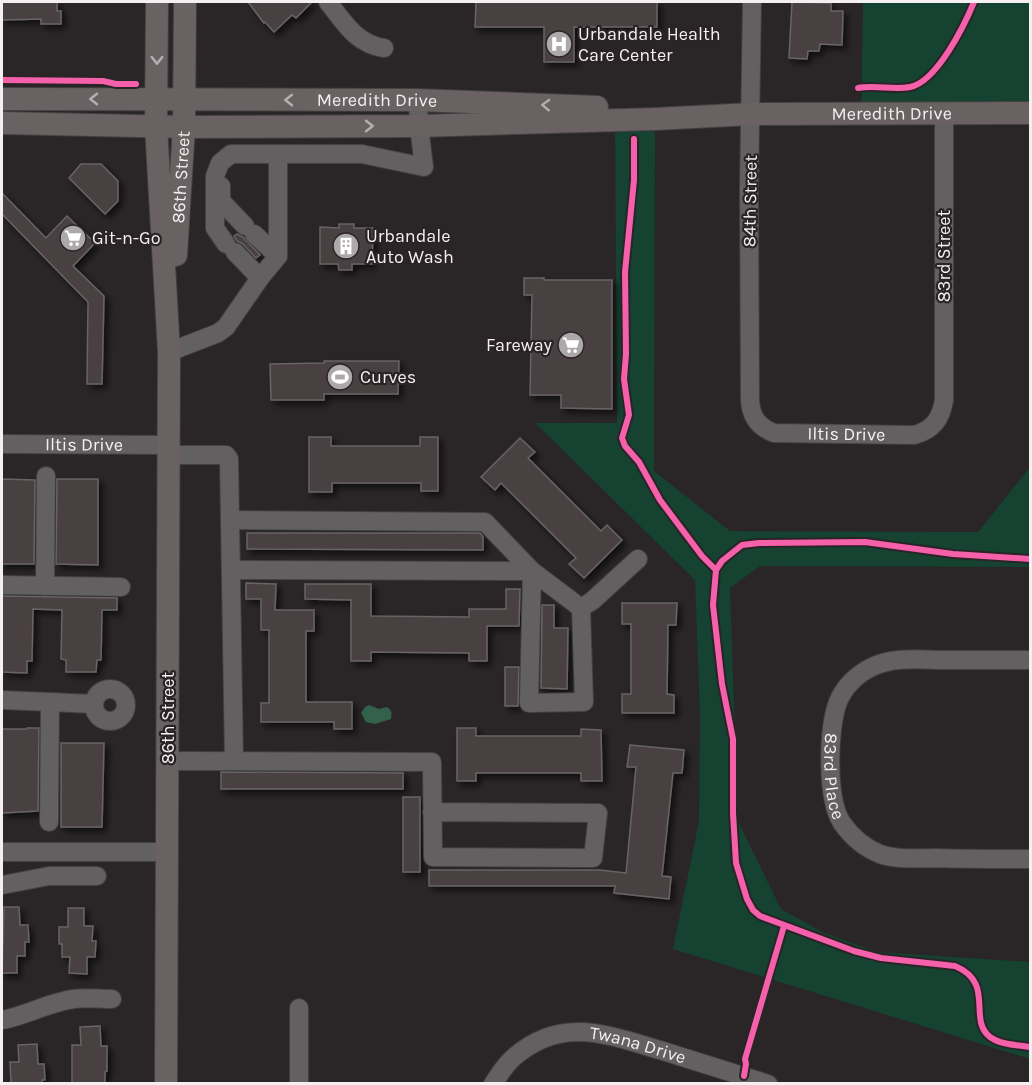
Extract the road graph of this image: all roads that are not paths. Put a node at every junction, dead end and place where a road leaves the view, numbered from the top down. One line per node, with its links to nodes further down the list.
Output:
1 (157, 2): 7 (main road, 86th Street, one-way to 7)
2 (185, 2): 8 (main road, 86th Street)
3 (328, 2): 5 (street)
4 (752, 2): 12 (street, 84th Street)
5 (384, 48)
6 (2, 99): 7 (main road, Meredith Drive, one-way to 6)
7 (157, 99): 8 (main road, Meredith Drive); 14 (main road, 86th Street)
8 (185, 99): 9 (main road, Meredith Drive, one-way to 8); 16 (main road, 86th Street)
9 (418, 100): 12 (main road, Meredith Drive, one-way to 9); 15 (street)
10 (944, 113): 11 (main road, Meredith Drive); 12 (main road, Meredith Drive); 23 (street, 83rd Street)
11 (1030, 113)
12 (752, 114): 15 (main road, Meredith Drive); 22 (street, 84th Street)
13 (2, 123): 14 (main road, Meredith Drive)
14 (156, 126): 16 (main road, Meredith Drive); 21 (main road, 86th Street)
15 (419, 126): 16 (main road, Meredith Drive, one-way to 15); 17 (street)
16 (184, 127): 21 (main road, 86th Street)
17 (278, 154): 18 (street); 19 (street)
18 (220, 163): 19 (street); 20 (street)
19 (278, 256): 20 (street)
20 (260, 278): 21 (street)
21 (169, 352): 25 (main road, 86th Street)
22 (750, 400): 23 (street, Iltis Drive)
23 (944, 400)
24 (2, 444): 25 (street, Iltis Drive)
25 (169, 450): 27 (street, Iltis Drive); 39 (main road, 86th Street)
26 (46, 476): 32 (street)
27 (231, 520): 29 (street); 30 (street)
28 (638, 559): 34 (street)
29 (231, 570): 30 (street); 40 (street)
30 (532, 571): 34 (street); 34 (street)
31 (2, 585): 32 (street)
32 (45, 586): 33 (street)
33 (121, 587)
34 (581, 608)
35 (1030, 660): 45 (street, 83rd Place)
36 (2, 700): 37 (street)
37 (50, 702): 38 (street); 42 (street)
38 (93, 704)
39 (168, 761): 40 (street); 44 (main road, 86th Street)
40 (234, 761): 41 (street)
41 (432, 812): 41 (street)
42 (49, 822)
43 (2, 852): 44 (street)
44 (167, 852): 51 (main road, 86th Street)
45 (1030, 859)
46 (96, 876): 47 (street)
47 (2, 885)
48 (112, 999): 50 (street)
49 (300, 1008): 52 (street)
50 (2, 1020)
51 (166, 1083)
52 (299, 1083)
53 (493, 1083): 54 (street, Twana Drive)
54 (768, 1083)

